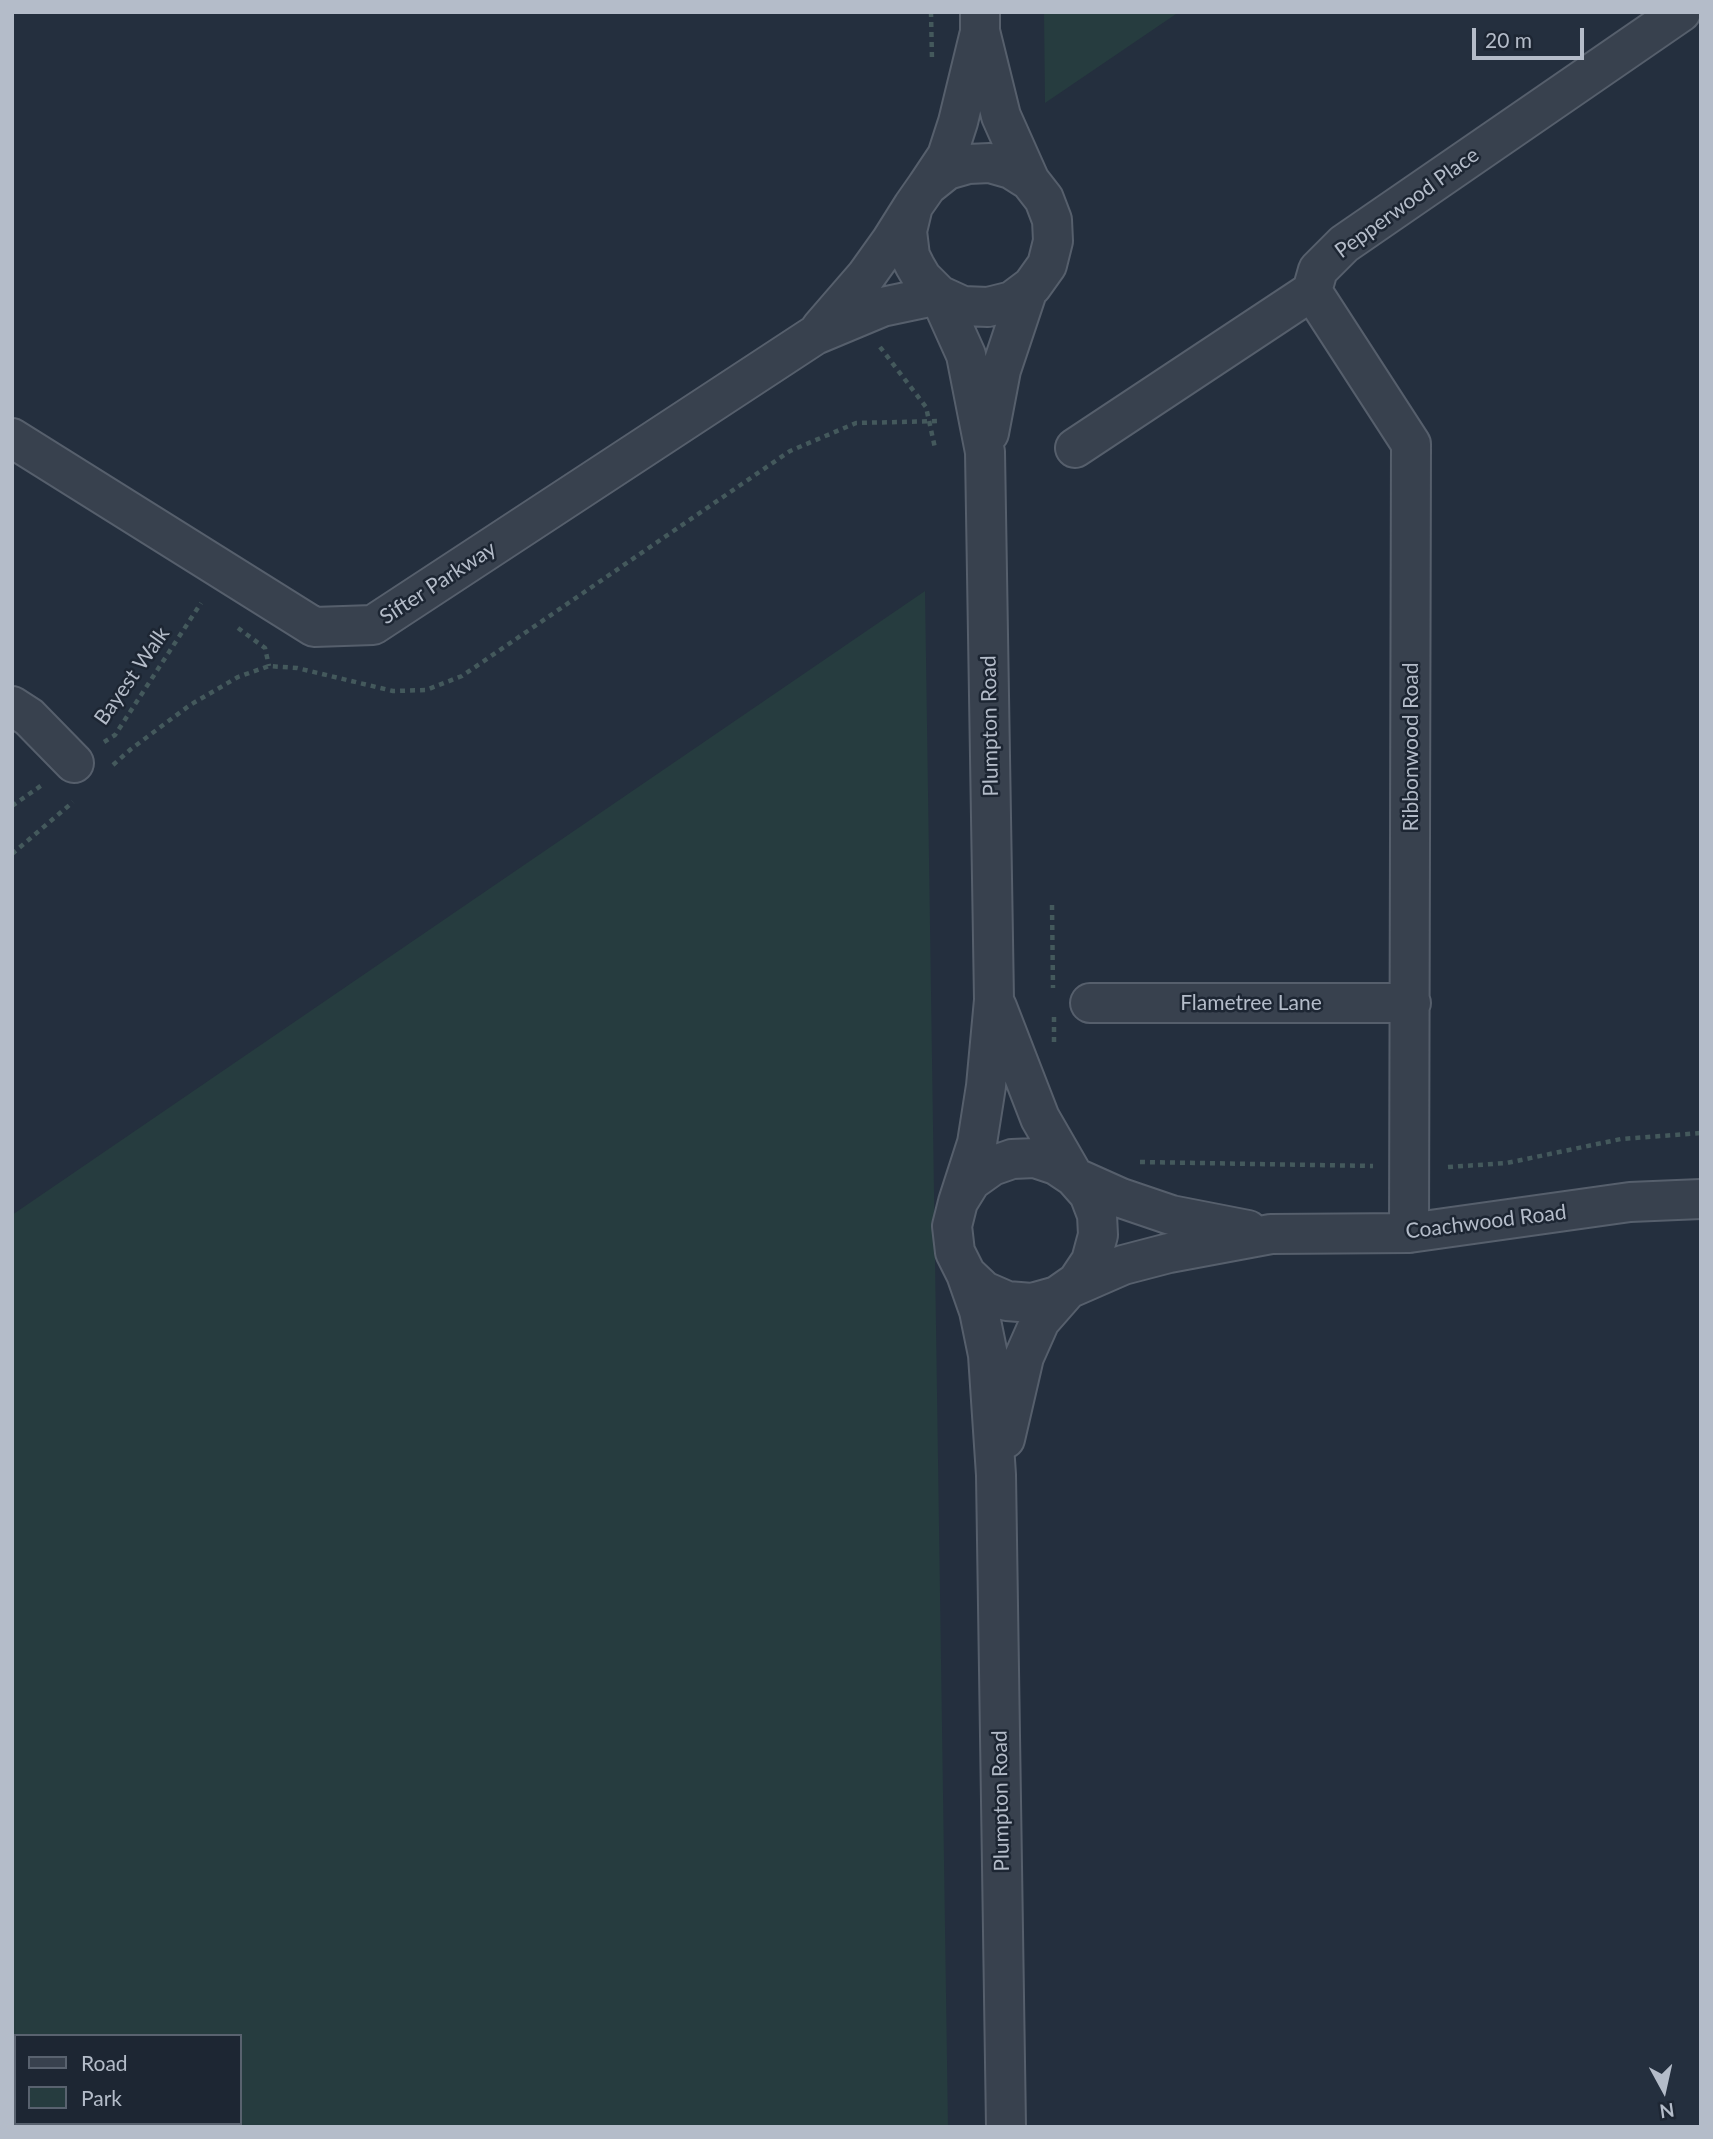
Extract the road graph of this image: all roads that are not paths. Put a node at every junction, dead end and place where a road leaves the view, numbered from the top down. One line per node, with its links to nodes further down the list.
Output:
1 (1681, 12): 6 (street, Pepperwood Place)
2 (980, 22): 3 (street, Plumpton Road); 4 (street, Plumpton Road)
3 (1030, 181): 4 (street); 5 (street, Plumpton Road)
4 (920, 196): 7 (street, Plumpton Road); 8 (street, Sifter Parkway)
5 (1028, 289): 7 (street, Plumpton Road); 9 (street, Plumpton Road)
6 (1312, 291): 11 (street); 16 (street, Ribbonwood Road)
7 (939, 296): 8 (street, Sifter Parkway); 9 (street, Plumpton Road)
8 (816, 335): 10 (street, Sifter Parkway)
9 (982, 436): 14 (street, Plumpton Road)
10 (12, 438)
11 (1075, 448)
12 (12, 706): 13 (street)
13 (75, 782)
14 (994, 1000): 17 (street, Plumpton Road); 19 (street, Plumpton Road)
15 (1090, 1003): 16 (street, Flametree Lane)
16 (1411, 1003): 20 (street, Ribbonwood Road)
17 (1074, 1177): 19 (street, Plumpton Road); 21 (street, Coachwood Road); 23 (street, Plumpton Road)
18 (1701, 1199): 20 (street, Coachwood Road)
19 (958, 1202): 22 (street, Plumpton Road)
20 (1409, 1233): 21 (street, Coachwood Road)
21 (1271, 1234): 23 (street, Coachwood Road)
22 (966, 1274): 23 (street, Plumpton Road); 24 (street, Plumpton Road)
23 (1068, 1289): 24 (street, Plumpton Road)
24 (996, 1475): 25 (street, Plumpton Road)
25 (1006, 2127)

